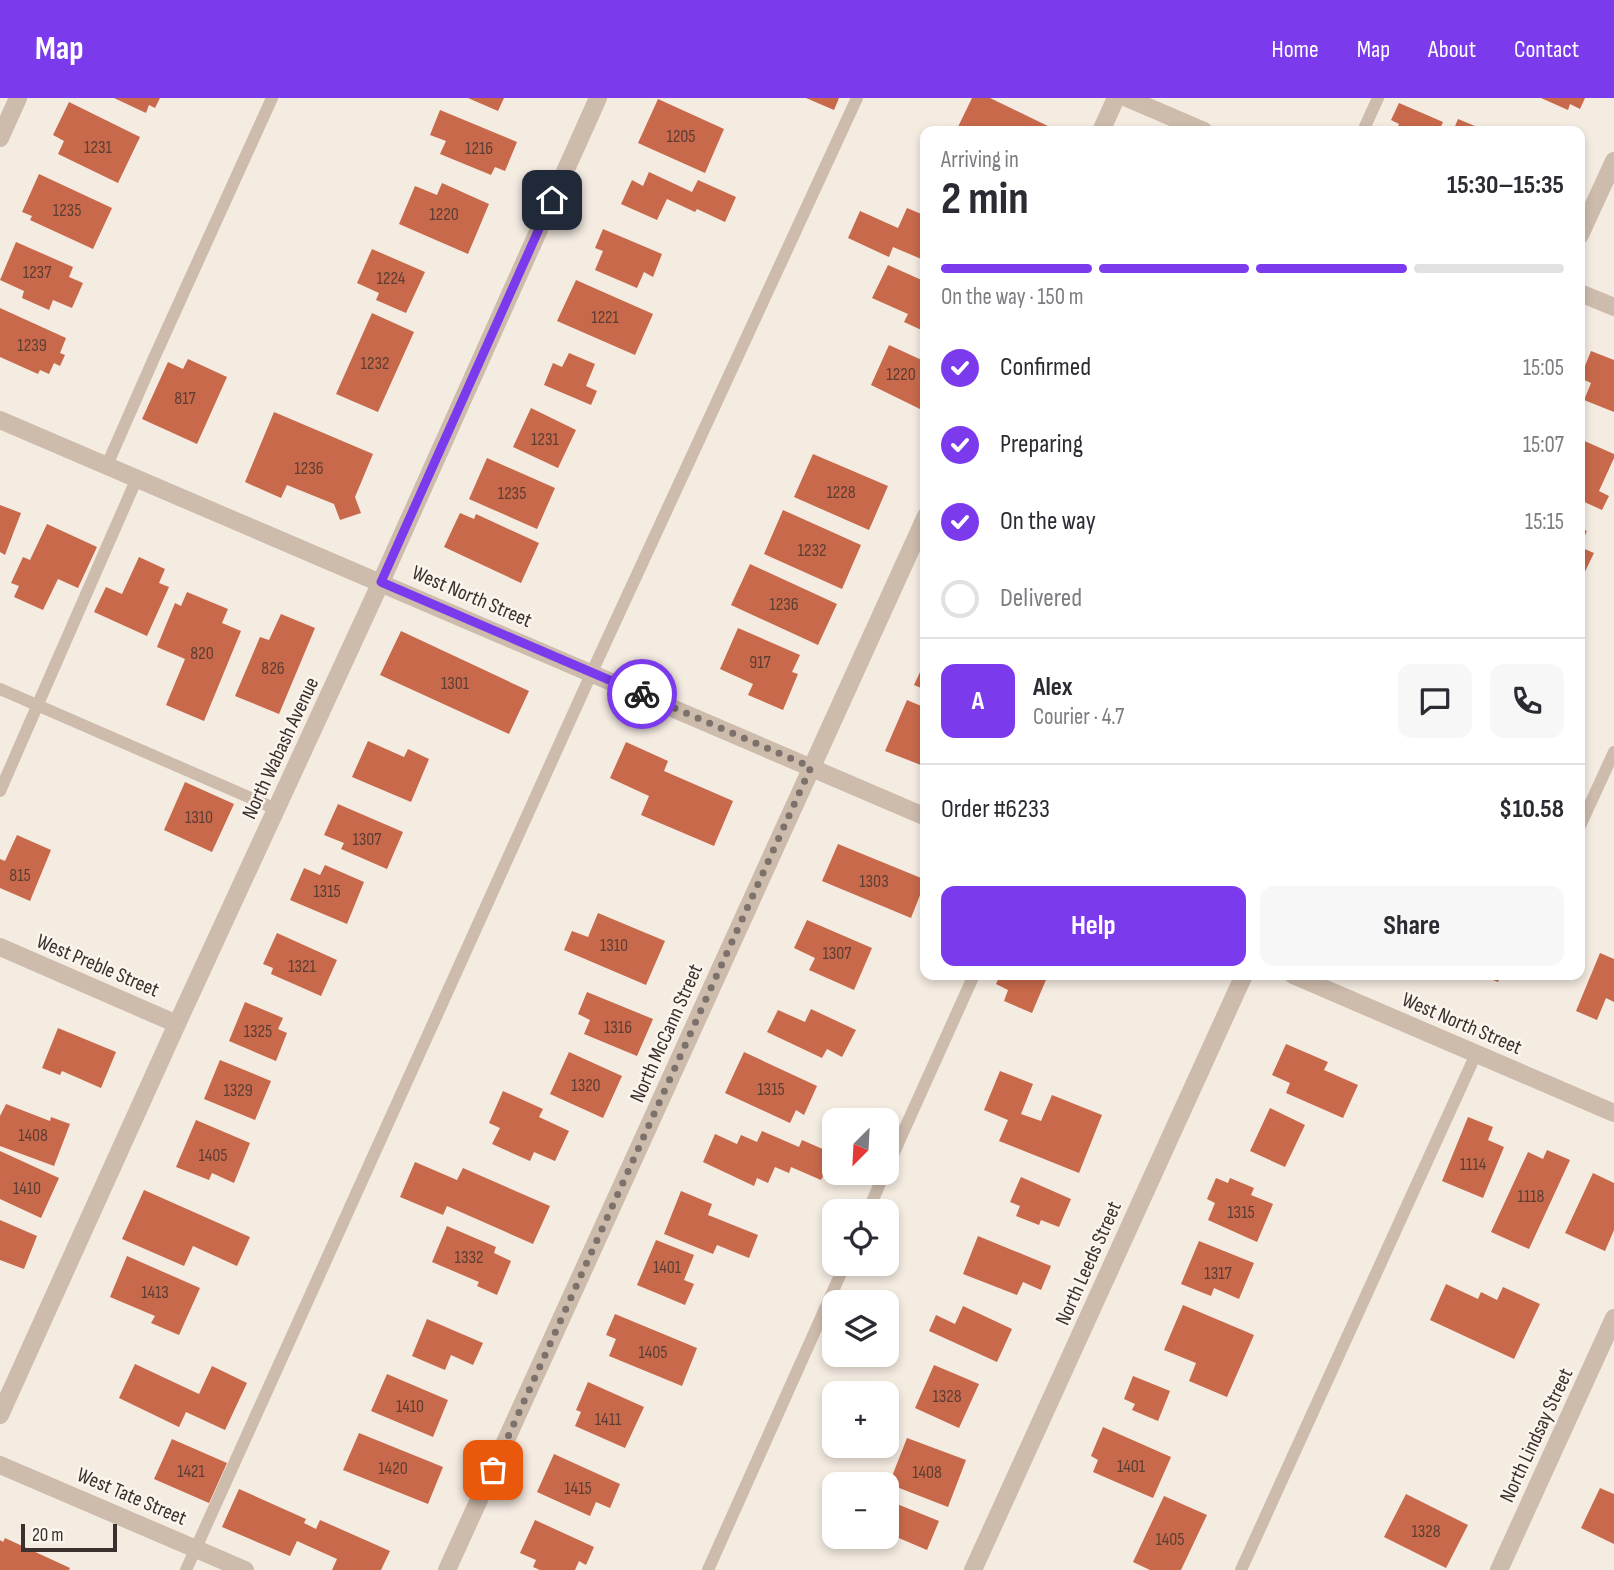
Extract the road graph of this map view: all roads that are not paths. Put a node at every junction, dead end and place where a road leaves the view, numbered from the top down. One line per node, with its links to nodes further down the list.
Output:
1 (18, 98): 11 (street)
2 (272, 98): 17 (lane)
3 (598, 98): 20 (street, North Wabash Avenue)
4 (857, 98): 21 (lane)
5 (1116, 98): 8 (street)
6 (1127, 98): 9 (street)
7 (1378, 98): 10 (lane)
8 (1103, 126)
9 (1192, 126)
10 (1365, 126)
11 (0, 138)
12 (1614, 161): 13 (street)
13 (1585, 224)
14 (1585, 295): 15 (street)
15 (1614, 307)
16 (0, 420): 17 (street, West North Street)
17 (107, 466): 18 (street, West North Street)
18 (136, 478): 20 (street, West North Street); 23 (lane)
19 (920, 529): 25 (street, North McCann Street)
20 (381, 582): 21 (street, West North Street); 27 (street, North Wabash Avenue)
21 (592, 672): 25 (street, West North Street); 42 (lane)
22 (0, 689): 23 (lane)
23 (37, 705): 26 (lane); 27 (lane)
24 (1614, 752): 29 (lane)
25 (811, 767): 28 (street, West North Street); 45 (street, North McCann Street)
26 (0, 791)
27 (276, 809): 34 (street, North Wabash Avenue)
28 (920, 814)
29 (1585, 815)
30 (0, 947): 34 (street, West Preble Street)
31 (972, 980): 37 (lane)
32 (1242, 980): 47 (street, North Leeds Street)
33 (1305, 980): 35 (street, West North Street)
34 (177, 1024): 40 (street, North Wabash Avenue)
35 (1476, 1054): 36 (street, West North Street); 48 (lane)
36 (1614, 1113)
37 (900, 1139)
38 (840, 1276): 46 (lane)
39 (1614, 1318): 49 (street, North Lindsay Street)
40 (0, 1415)
41 (0, 1465): 42 (street, West Tate Street)
42 (195, 1548): 43 (lane); 44 (street, West Tate Street)
43 (186, 1570)
44 (245, 1570)
45 (447, 1570)
46 (708, 1570)
47 (973, 1570)
48 (1241, 1570)
49 (1499, 1570)

